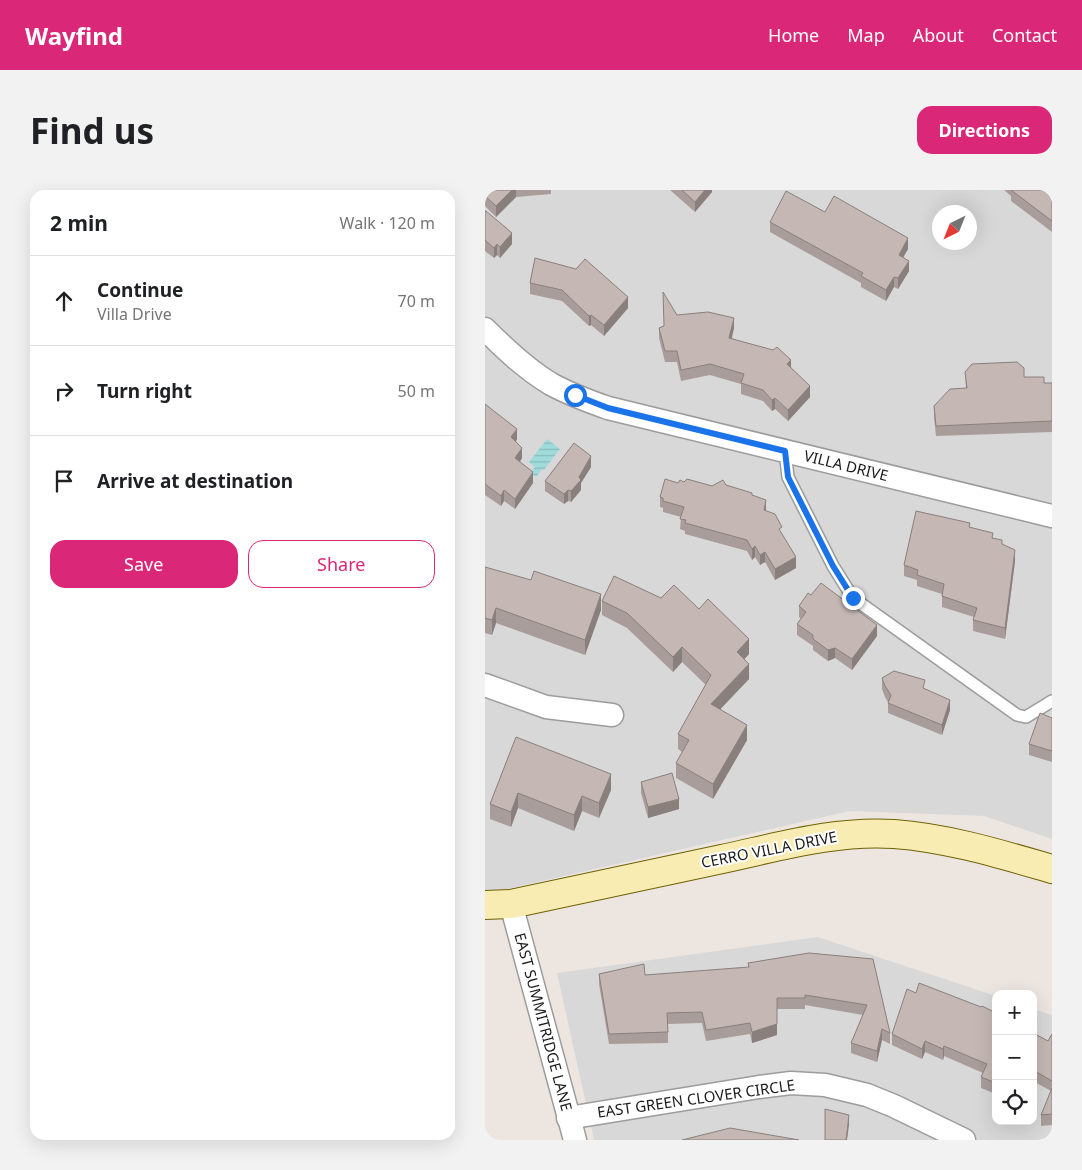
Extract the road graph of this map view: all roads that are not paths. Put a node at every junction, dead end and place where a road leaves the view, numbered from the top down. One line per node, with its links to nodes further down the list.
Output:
1 (485, 329): 2 (street, VILLA DRIVE)
2 (785, 451): 3 (street, VILLA DRIVE); 5 (lane)
3 (1052, 516)
4 (485, 685): 6 (street)
5 (1052, 702)
6 (612, 715)
7 (1052, 869): 8 (street, CERRO VILLA DRIVE)
8 (498, 905): 9 (street, EAST SUMMITRIDGE LANE)
9 (568, 1118): 10 (street, EAST SUMMITRIDGE LANE); 11 (street, EAST GREEN CLOVER CIRCLE)
10 (575, 1140)
11 (963, 1140)

